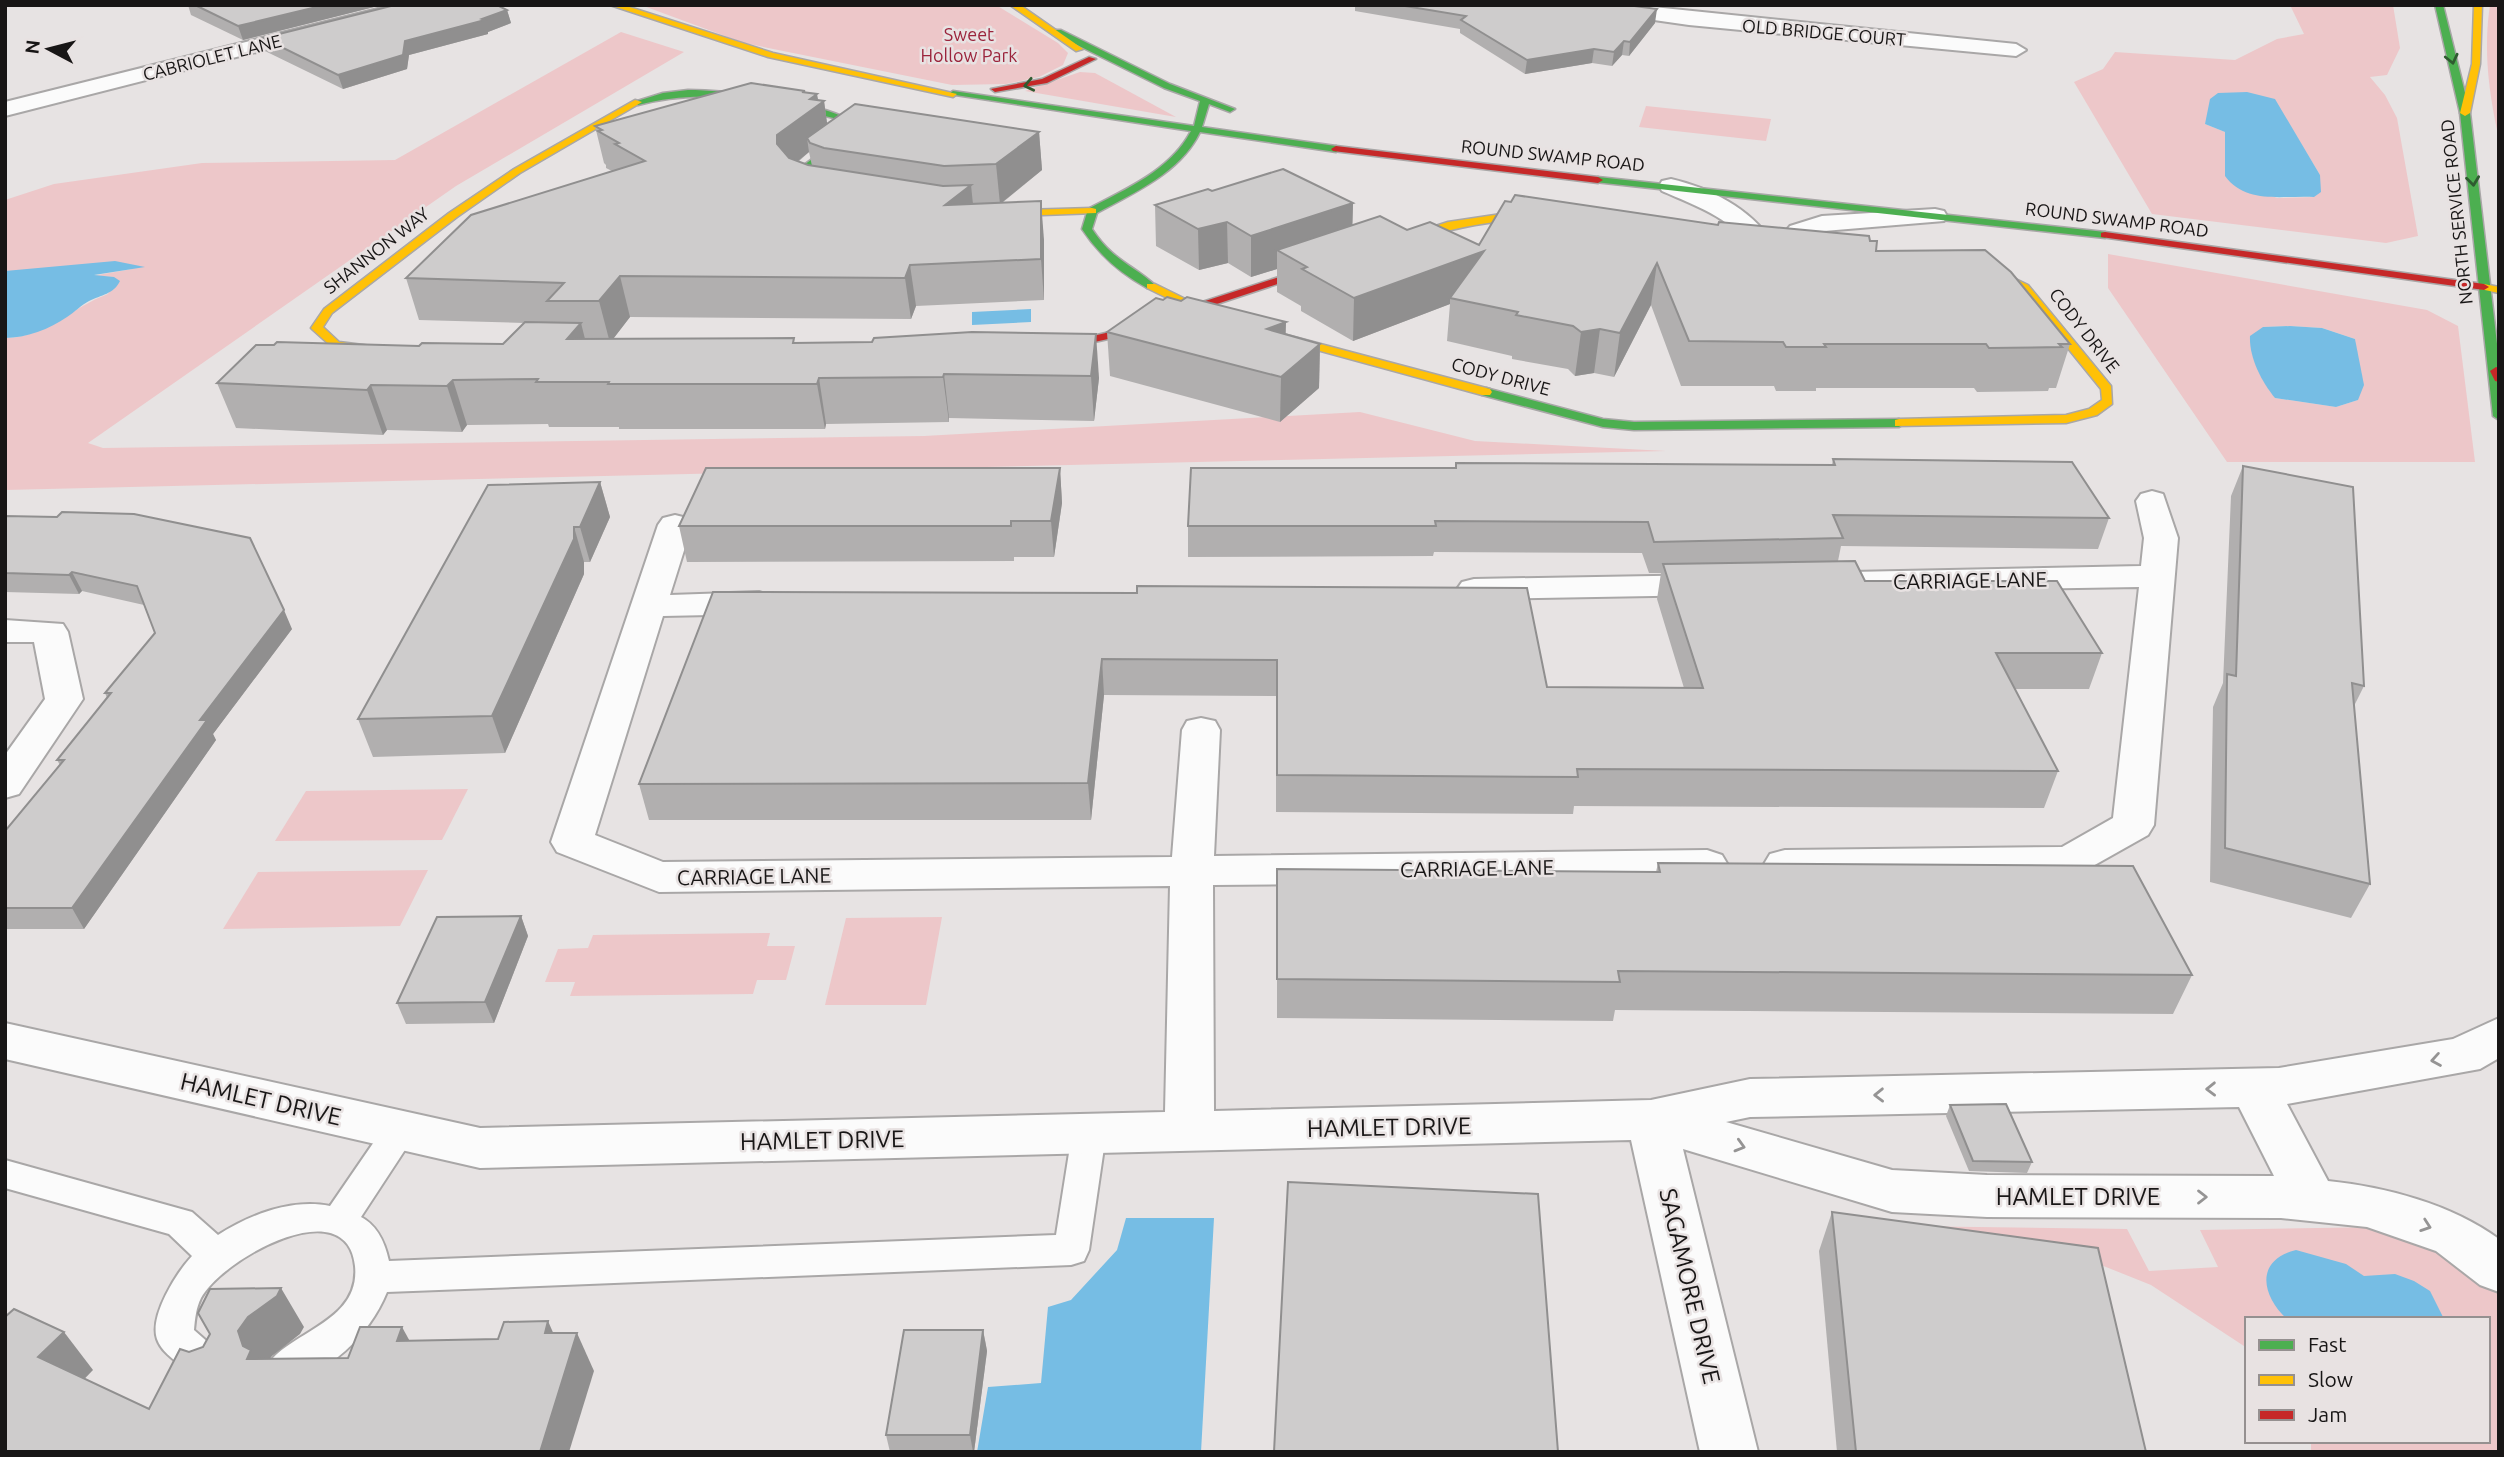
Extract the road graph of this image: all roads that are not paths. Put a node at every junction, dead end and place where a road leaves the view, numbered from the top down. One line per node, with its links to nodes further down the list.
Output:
1 (418, 5): 12 (street, CABRIOLET LANE)
2 (614, 5): 10 (main road, ROUND SWAMP ROAD)
3 (1014, 5): 7 (main road)
4 (1591, 5): 8 (street, OLD BRIDGE COURT)
5 (2439, 5): 13 (main road, NORTH SERVICE ROAD, one-way to 13)
6 (2478, 5): 13 (main road)
7 (1058, 32): 9 (main road); 11 (main road)
8 (2017, 50)
9 (1092, 59): 10 (main road, one-way to 10); 16 (main road)
10 (946, 92): 16 (main road, ROUND SWAMP ROAD)
11 (1205, 101): 14 (main road); 16 (main road)
12 (5, 109)
13 (2465, 113): 31 (main road, NORTH SERVICE ROAD, one-way to 31)
14 (1250, 114)
15 (1283, 124): 17 (main road)
16 (1203, 125): 17 (main road, ROUND SWAMP ROAD); 20 (main road)
17 (1540, 173): 18 (main road, ROUND SWAMP ROAD)
18 (1671, 186): 22 (main road, ROUND SWAMP ROAD); 25 (street)
19 (838, 198): 33 (main road, SHANNON WAY)
20 (1092, 211): 21 (main road); 32 (main road, CODY DRIVE)
21 (974, 214)
22 (1937, 216): 26 (street); 31 (main road, ROUND SWAMP ROAD)
23 (1569, 219): 28 (main road)
24 (1732, 239): 25 (main road)
25 (1759, 242): 26 (main road)
26 (1787, 245): 27 (main road)
27 (1814, 248)
28 (1369, 250)
29 (1344, 258): 32 (main road)
30 (1960, 265): 32 (main road, CODY DRIVE)
31 (2491, 288): 35 (main road, NORTH SERVICE ROAD)
32 (1196, 307): 34 (main road)
33 (390, 350)
34 (1033, 351)
35 (2498, 375): 36 (main road, NORTH SERVICE ROAD)
36 (2499, 416)
37 (2152, 501): 39 (street, CARRIAGE LANE)
38 (675, 526): 44 (street, CARRIAGE LANE)
39 (2157, 576): 40 (street, CARRIAGE LANE); 48 (street, CARRIAGE LANE)
40 (1822, 583)
41 (1738, 584): 42 (street)
42 (1445, 590)
43 (789, 603): 44 (street)
44 (649, 606): 48 (street, CARRIAGE LANE)
45 (5, 631): 47 (street)
46 (1201, 730): 48 (street)
47 (5, 785)
48 (1192, 871): 54 (street)
49 (2499, 1036): 51 (street, HAMLET DRIVE, one-way to 51)
50 (5, 1041): 53 (street, HAMLET DRIVE)
51 (2254, 1088): 52 (street, HAMLET DRIVE, one-way to 52); 57 (street)
52 (1651, 1121): 54 (street, HAMLET DRIVE); 57 (street, HAMLET DRIVE, one-way to 57); 64 (street, SAGAMORE DRIVE)
53 (401, 1130): 55 (street, HAMLET DRIVE); 58 (lane)
54 (1189, 1131): 55 (street, HAMLET DRIVE)
55 (1089, 1134): 61 (lane)
56 (5, 1174): 59 (lane)
57 (2312, 1200): 60 (street, HAMLET DRIVE, one-way to 60)
58 (339, 1221): 59 (lane); 61 (lane)
59 (216, 1256): 62 (lane)
60 (2499, 1269)
61 (374, 1278): 63 (lane)
62 (214, 1371)
63 (283, 1371)
64 (1729, 1452)

